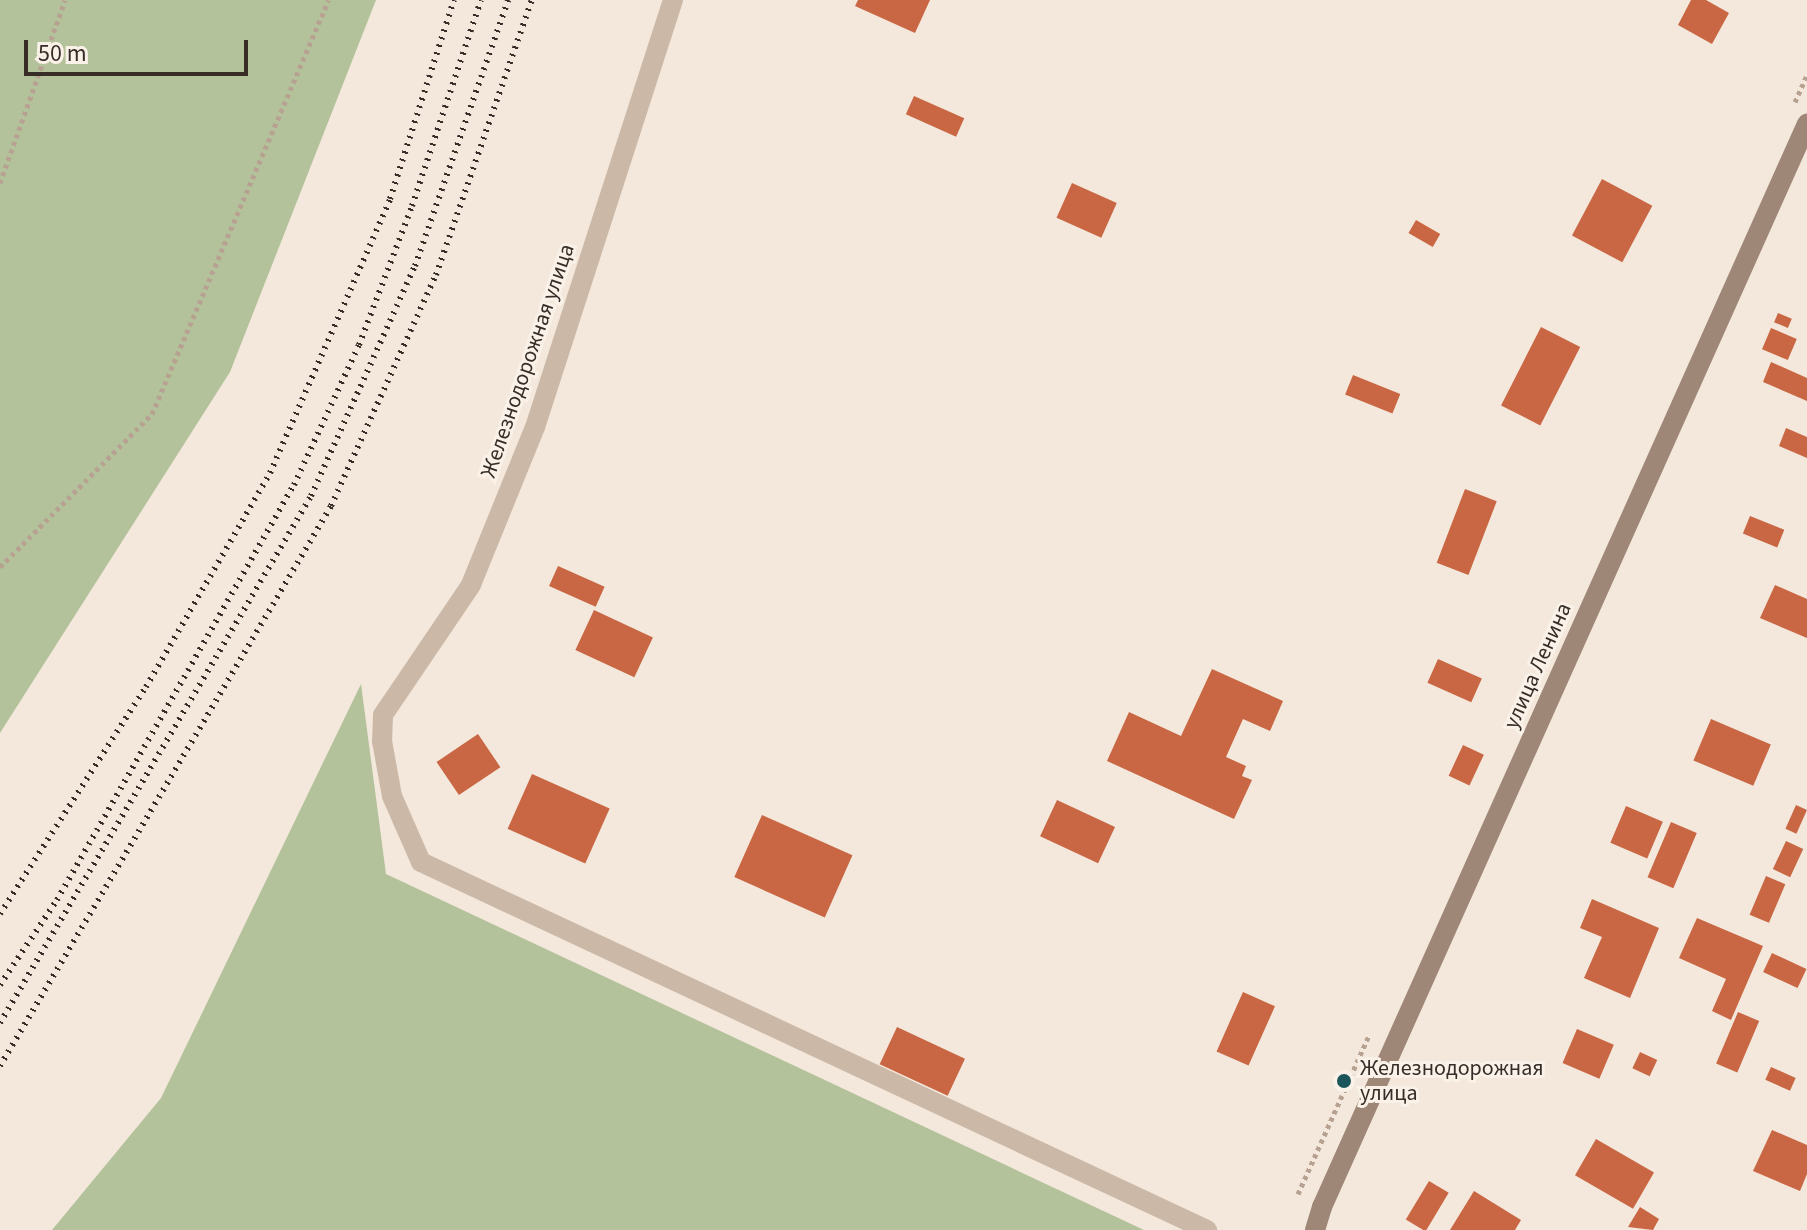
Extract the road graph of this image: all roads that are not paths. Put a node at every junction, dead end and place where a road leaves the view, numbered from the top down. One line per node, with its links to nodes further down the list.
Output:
1 (673, 0): 3 (street, Железнодорожная улица)
2 (1807, 124): 4 (street, улица Ленина)
3 (1207, 1230)
4 (1315, 1230)

